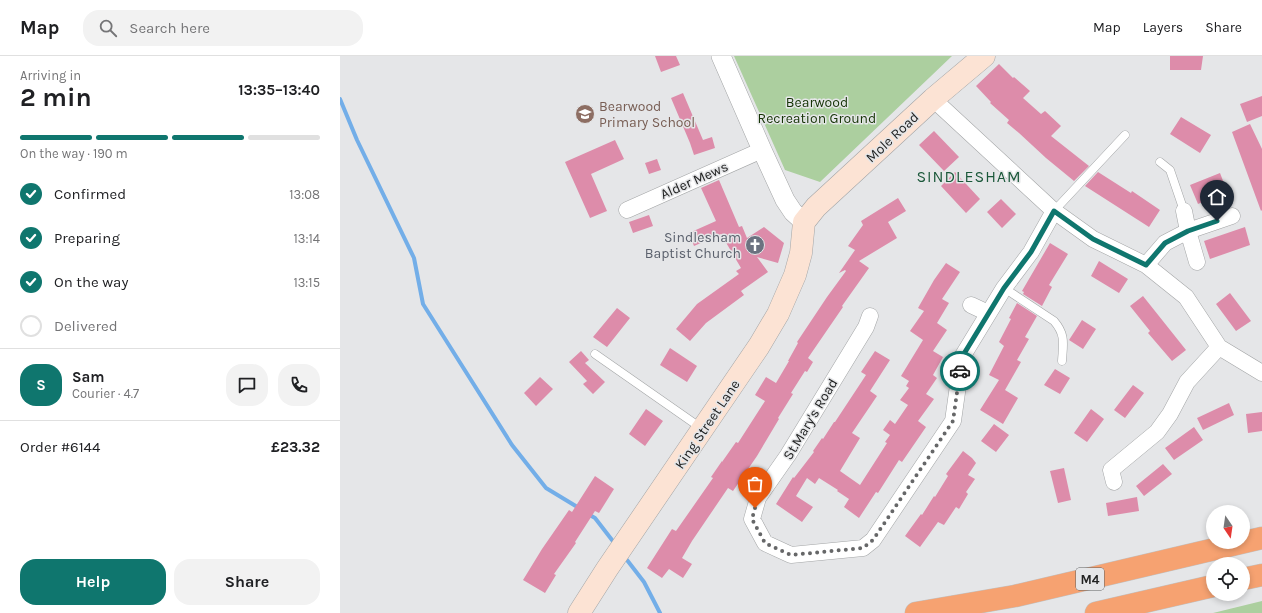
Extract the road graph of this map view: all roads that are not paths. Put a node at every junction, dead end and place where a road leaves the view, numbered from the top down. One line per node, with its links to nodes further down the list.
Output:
1 (721, 56): 5 (street)
2 (984, 56): 3 (main road, Mole Road)
3 (933, 99): 8 (street); 11 (main road, Mole Road)
4 (1125, 135): 8 (lane)
5 (762, 150): 7 (street, Alder Mews); 11 (street)
6 (1160, 162): 9 (lane)
7 (627, 210)
8 (1054, 211): 14 (street); 15 (street, St.Mary's Road)
9 (1184, 211): 12 (street)
10 (1232, 216): 12 (street)
11 (804, 222): 23 (main road, King Street Lane)
12 (1188, 231): 13 (street); 14 (street)
13 (1197, 262)
14 (1146, 265): 19 (street)
15 (1004, 288): 17 (street, St.Mary's Road); 21 (lane)
16 (971, 305): 17 (street)
17 (988, 313): 18 (street, St.Mary's Road)
18 (871, 325)
19 (1219, 347): 22 (street); 24 (street)
20 (595, 354): 23 (lane)
21 (1062, 361)
22 (1262, 373)
23 (704, 429): 29 (main road, King Street Lane)
24 (1107, 475)
25 (1262, 538): 30 (highway, M4)
26 (1262, 575): 27 (highway)
27 (1250, 578)
28 (1206, 588): 31 (highway, M4)
29 (579, 613)
30 (916, 613)
31 (1096, 613)

